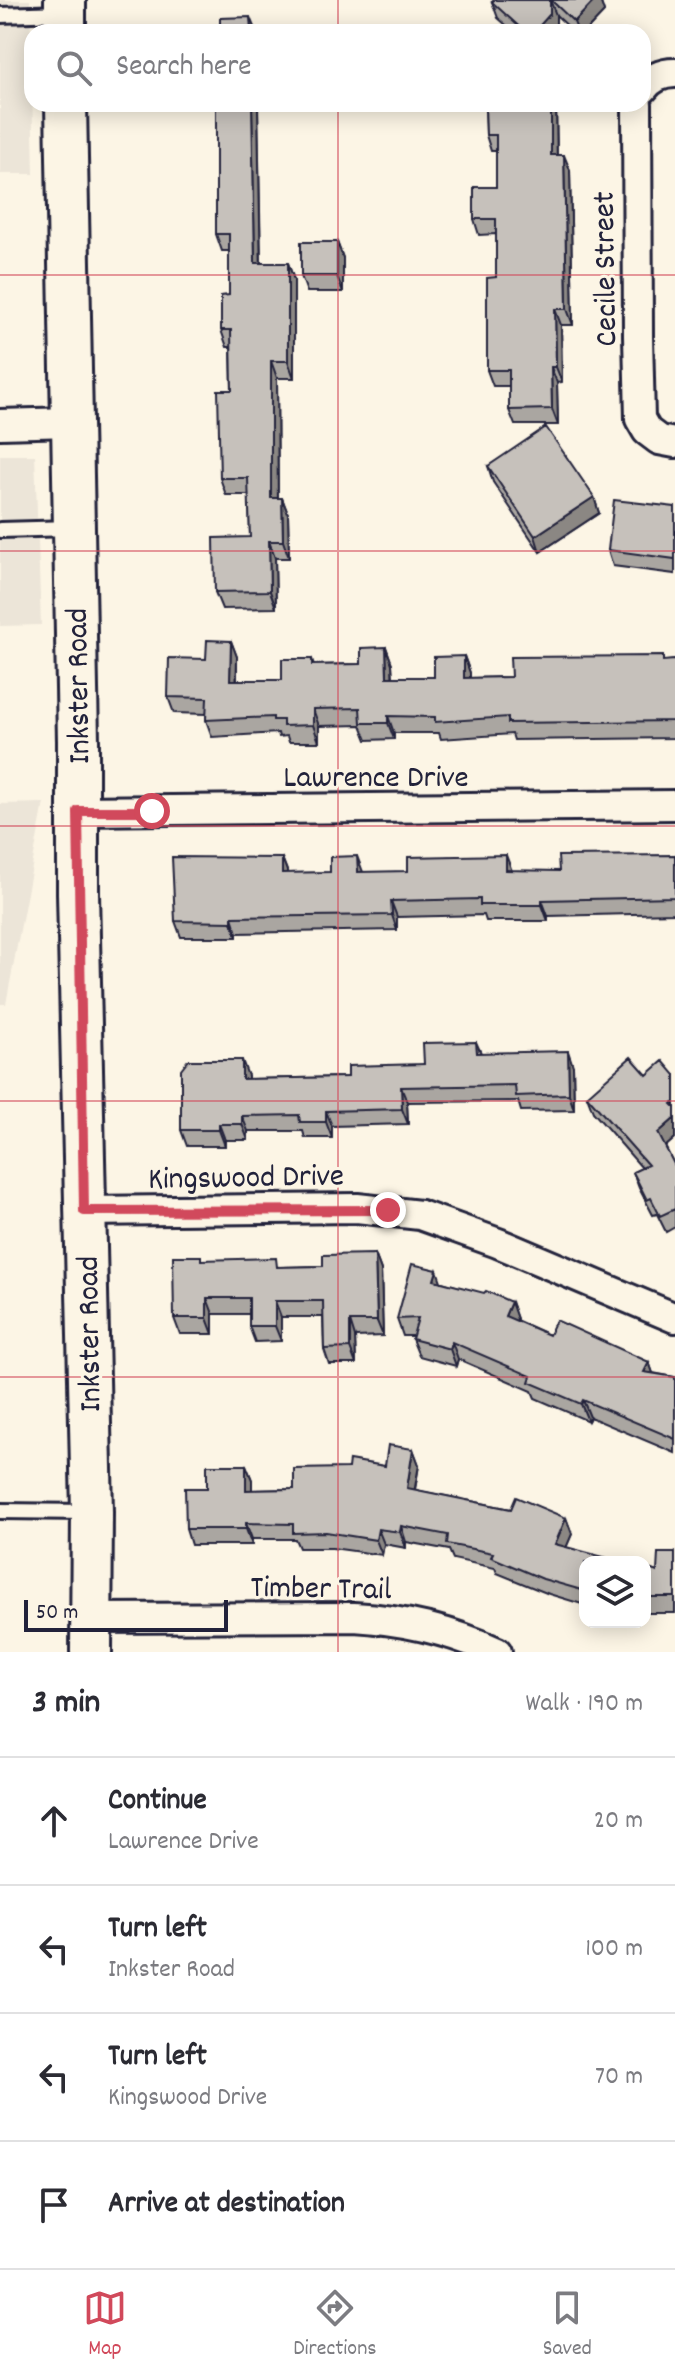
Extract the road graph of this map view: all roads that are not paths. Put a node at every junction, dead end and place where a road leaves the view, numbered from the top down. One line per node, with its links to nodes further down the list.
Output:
1 (0, 15): 2 (lane)
2 (65, 15)
3 (675, 73): 4 (street)
4 (651, 80)
5 (66, 112): 7 (main road, Inkster Road)
6 (637, 112): 9 (street, Cecile Street)
7 (71, 422): 8 (street); 10 (main road, Inkster Road)
8 (0, 424)
9 (675, 443)
10 (73, 528): 11 (lane); 13 (main road, Inkster Road)
11 (0, 530)
12 (675, 805): 13 (street, Lawrence Drive)
13 (78, 811): 14 (main road, Inkster Road)
14 (84, 1211): 15 (street, Kingswood Drive); 17 (main road, Inkster Road)
15 (675, 1318)
16 (0, 1511): 17 (lane)
17 (92, 1512): 18 (main road, Inkster Road)
18 (90, 1635): 19 (street, Timber Trail)
19 (497, 1652)

